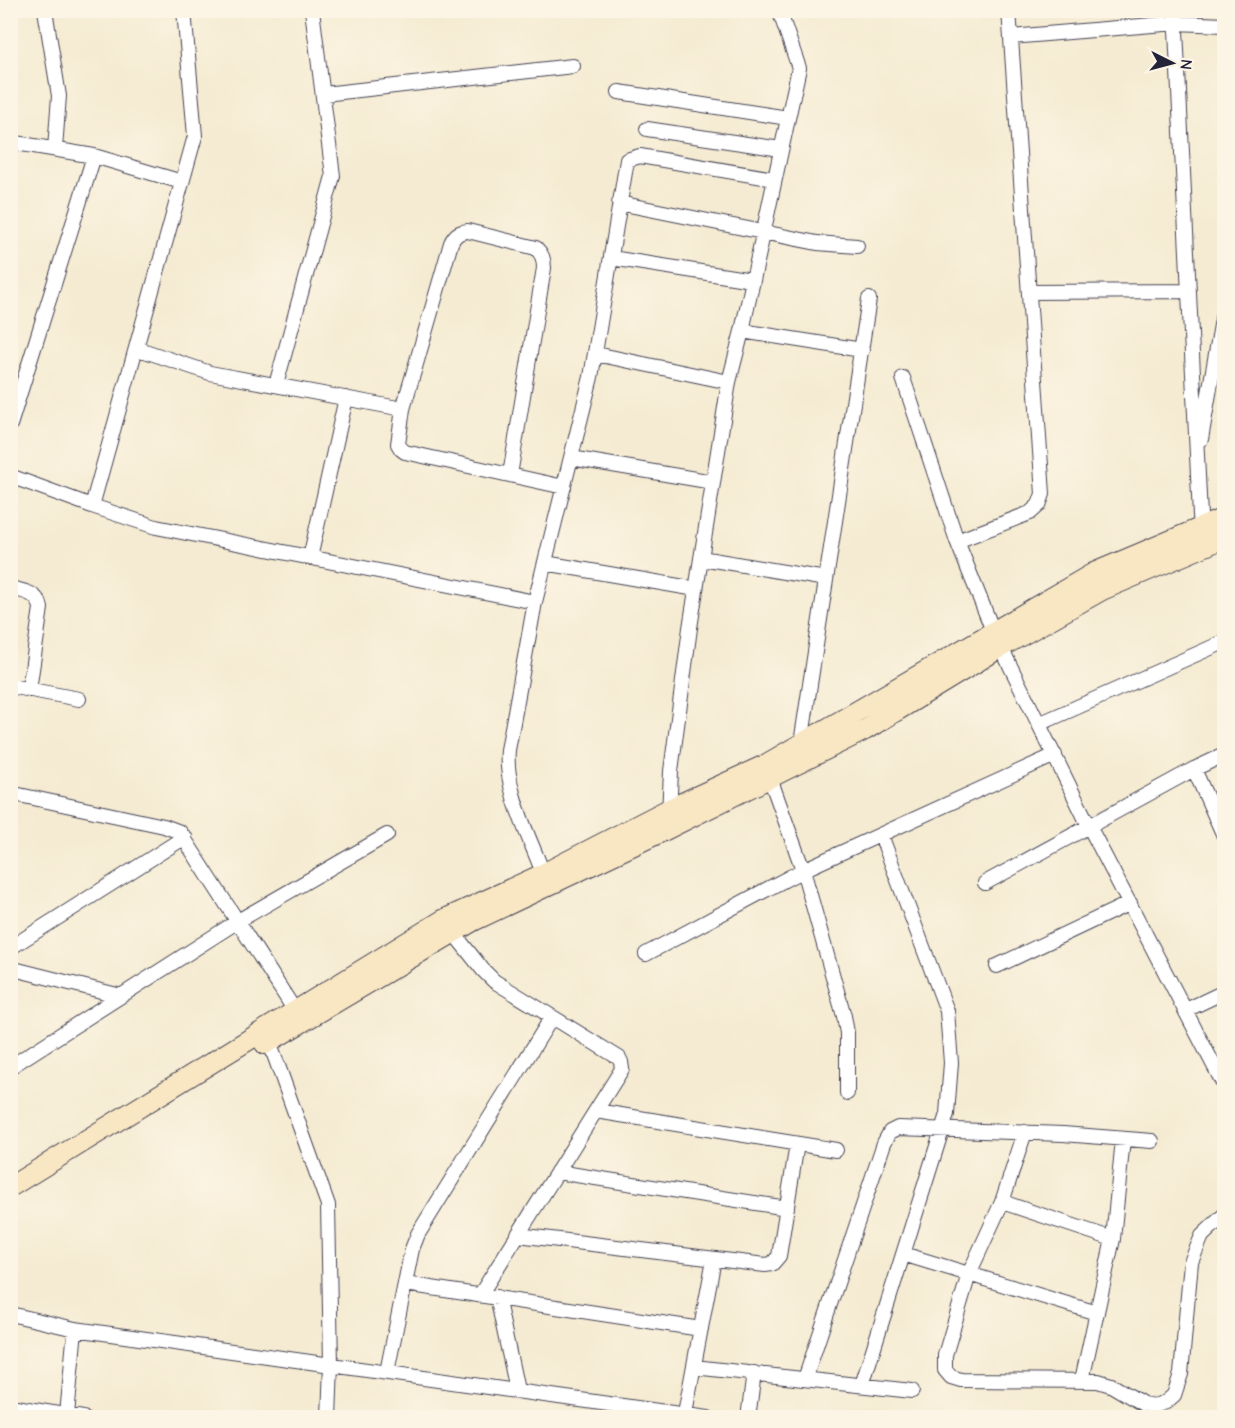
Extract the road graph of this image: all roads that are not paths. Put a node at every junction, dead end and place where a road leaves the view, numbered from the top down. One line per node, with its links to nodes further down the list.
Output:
1 (45, 10): 16 (street)
2 (184, 10): 19 (street)
3 (312, 10): 11 (street)
4 (779, 10): 12 (street)
5 (1009, 10): 8 (street)
6 (1175, 17): 7 (street); 8 (street); 25 (street)
7 (1224, 25)
8 (1011, 37): 26 (street)
9 (573, 66): 11 (street)
10 (619, 92): 12 (street)
11 (324, 94): 35 (street)
12 (788, 118): 15 (street)
13 (647, 129): 15 (street)
14 (10, 142): 16 (street)
15 (781, 148): 18 (street)
16 (55, 149): 17 (street)
17 (94, 156): 19 (street); 38 (street)
18 (774, 179): 20 (street); 21 (street)
19 (182, 182): 30 (street)
20 (620, 203): 21 (street); 23 (street)
21 (762, 232): 22 (street); 24 (street)
22 (857, 246)
23 (611, 258): 24 (street); 32 (street)
24 (752, 280): 29 (street)
25 (1189, 291): 26 (street); 40 (street)
26 (1029, 292): 49 (street)
27 (869, 298): 31 (street)
28 (1224, 308): 40 (street)
29 (742, 331): 31 (street); 34 (street)
30 (136, 348): 35 (street); 45 (street)
31 (861, 350): 53 (street)
32 (596, 354): 34 (street); 39 (street)
33 (903, 378): 49 (street)
34 (729, 382): 43 (street)
35 (276, 385): 36 (street)
36 (346, 398): 37 (street); 50 (street)
37 (403, 409): 41 (street); 41 (street)
38 (10, 425)
39 (571, 458): 43 (street); 44 (street)
40 (1197, 463): 47 (street)
41 (510, 475): 44 (street)
42 (10, 476): 45 (street)
43 (713, 482): 51 (street)
44 (564, 486): 52 (street)
45 (92, 506): 50 (street)
46 (1224, 518): 47 (street)
47 (1201, 538): 48 (street); 57 (street)
48 (1224, 538)
49 (957, 542): 57 (street)
50 (310, 558): 56 (street)
51 (701, 558): 53 (street); 55 (street)
52 (545, 563): 55 (street); 56 (street)
53 (826, 579): 63 (street)
54 (10, 588): 60 (street)
55 (696, 589): 70 (street)
56 (535, 602): 77 (street)
57 (997, 639): 62 (street); 63 (street); 66 (street)
58 (1224, 642): 62 (street)
59 (10, 686): 60 (street)
60 (29, 690): 61 (street)
61 (79, 699)
62 (1039, 724): 64 (street)
63 (801, 743): 66 (street); 70 (street)
64 (1055, 755): 71 (street); 73 (street)
65 (1224, 755): 67 (street)
66 (798, 764): 68 (street)
67 (1194, 769): 71 (street); 74 (street)
68 (770, 778): 70 (street); 76 (street)
69 (10, 793): 75 (street)
70 (669, 818): 77 (street)
71 (1089, 826): 78 (street); 79 (street)
72 (387, 835): 80 (street)
73 (881, 835): 76 (street); 96 (street)
74 (1224, 836)
75 (185, 837): 80 (street); 82 (street)
76 (803, 870): 83 (street); 94 (street)
77 (545, 880): 81 (street)
78 (985, 883)
79 (1130, 903): 84 (street); 88 (street)
80 (238, 921): 87 (street); 89 (street)
81 (457, 922): 89 (street); 90 (street)
82 (10, 948)
83 (646, 954)
84 (997, 966)
85 (13, 972): 87 (street)
86 (1224, 992): 88 (street)
87 (121, 996): 92 (street)
88 (1186, 1010): 93 (street)
89 (298, 1016): 91 (street)
90 (552, 1017): 95 (street); 113 (street)
91 (267, 1035): 103 (street); 104 (street); 120 (street)
92 (10, 1067)
93 (1224, 1085)
94 (847, 1093)
95 (596, 1111): 100 (street); 102 (street)
96 (942, 1128): 97 (street); 110 (street); 124 (street)
97 (1024, 1132): 98 (street); 105 (street)
98 (1123, 1138): 99 (street); 109 (street)
99 (1152, 1141)
100 (797, 1144): 101 (street); 106 (street)
101 (836, 1150)
102 (557, 1172): 106 (street); 108 (street)
103 (10, 1187)
104 (10, 1202)
105 (1002, 1202): 109 (street); 112 (street)
106 (787, 1208): 111 (street)
107 (1224, 1215): 125 (street)
108 (518, 1235): 111 (street); 114 (street)
109 (1113, 1239): 116 (street)
110 (903, 1254): 112 (street); 126 (street)
111 (714, 1259): 119 (street)
112 (969, 1274): 116 (street); 125 (street)
113 (405, 1284): 114 (street); 122 (street)
114 (480, 1295): 115 (street)
115 (497, 1298): 119 (street); 127 (street)
116 (1097, 1313): 125 (street)
117 (10, 1314): 118 (street)
118 (75, 1329): 120 (street); 132 (street)
119 (701, 1329): 121 (street)
120 (331, 1364): 122 (street); 133 (street)
121 (694, 1366): 123 (street); 130 (street)
122 (387, 1372): 127 (street)
123 (754, 1373): 124 (street); 135 (street)
124 (805, 1379): 126 (street)
125 (1082, 1380)
126 (862, 1385): 128 (street)
127 (516, 1390): 131 (street)
128 (912, 1391)
129 (10, 1406): 132 (street)
130 (685, 1413): 131 (street); 134 (street)
131 (665, 1414)
132 (75, 1417)
133 (329, 1418)
134 (708, 1418)
135 (748, 1418)

